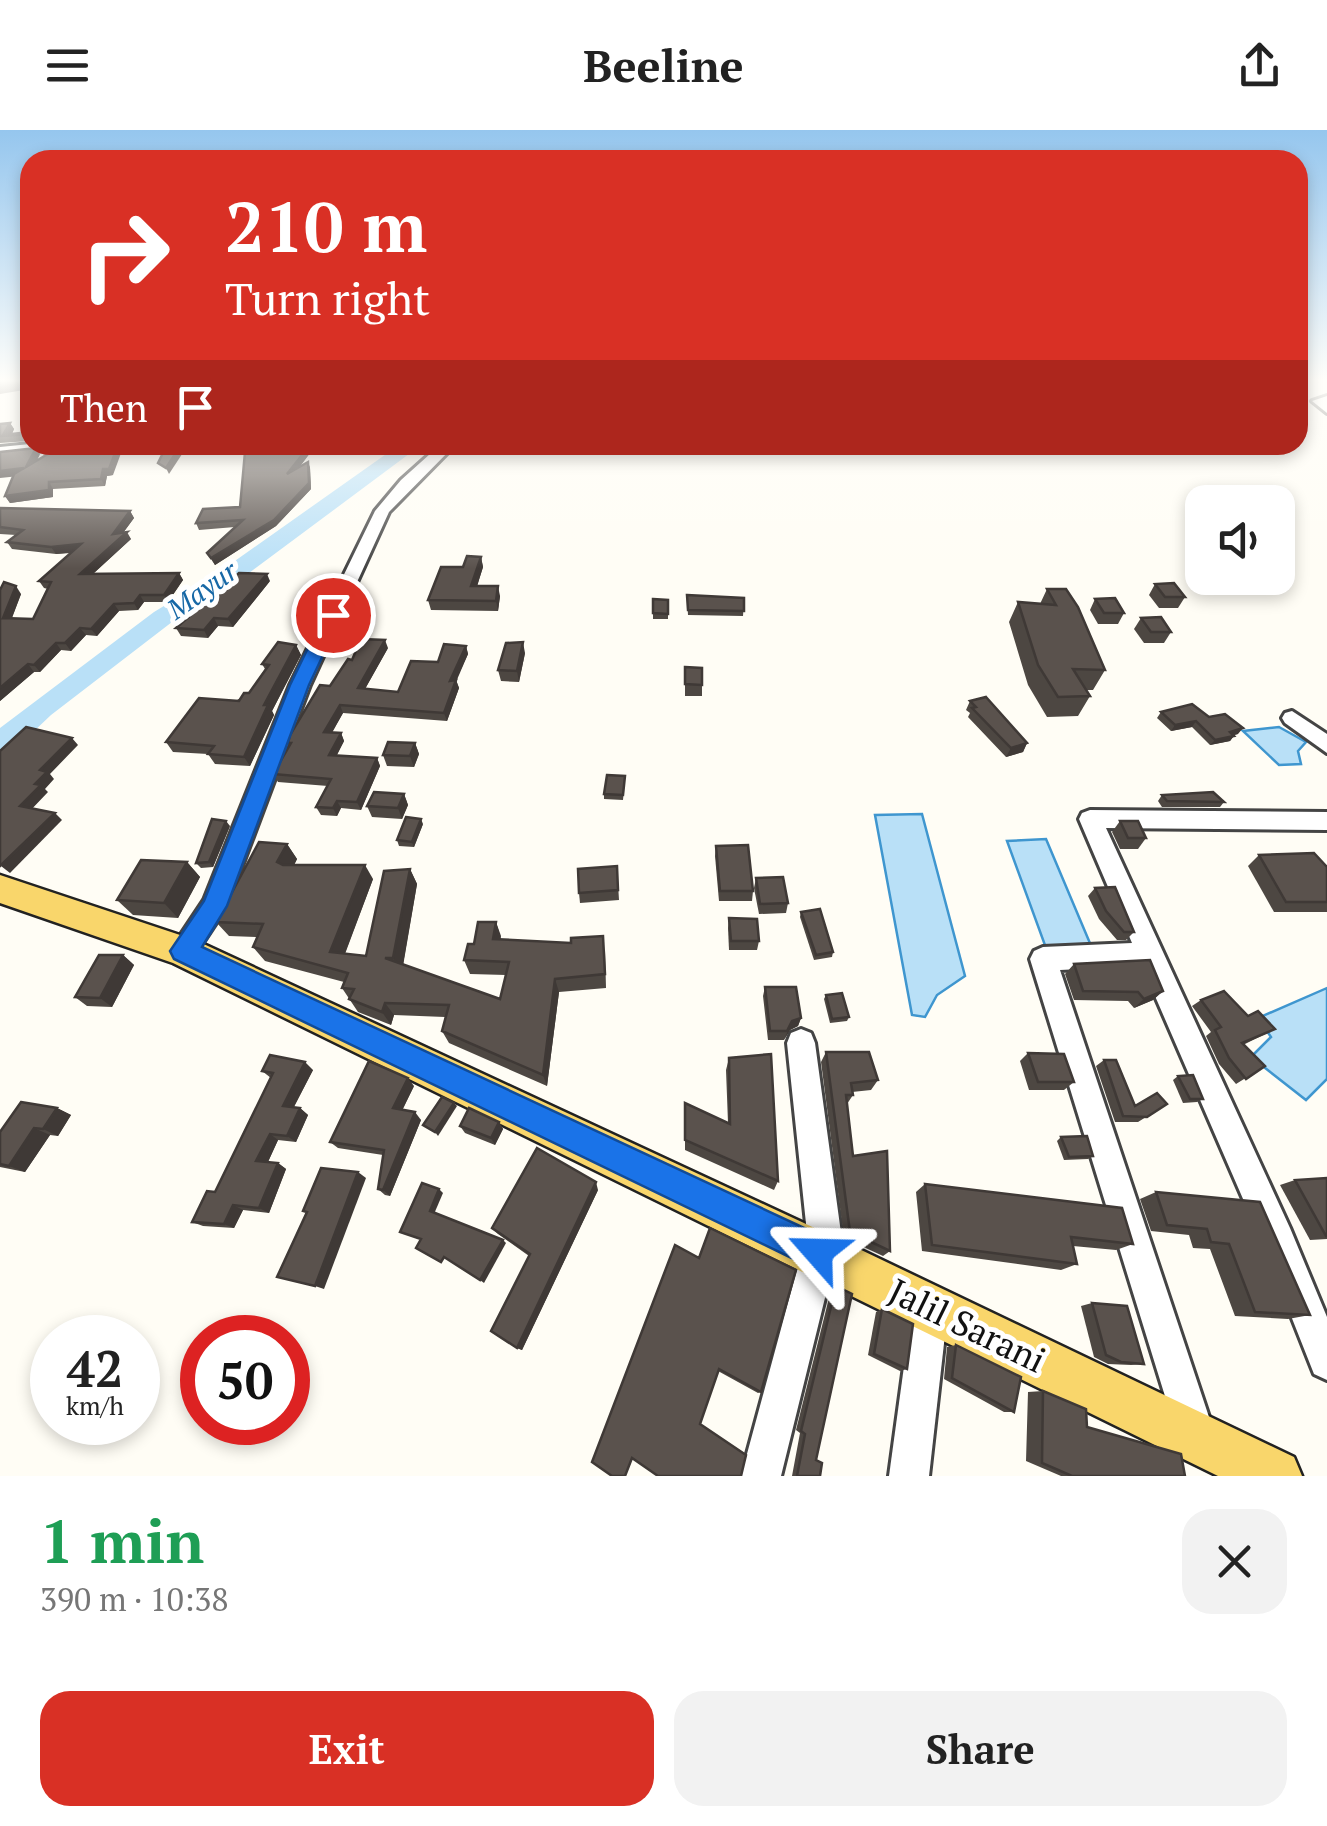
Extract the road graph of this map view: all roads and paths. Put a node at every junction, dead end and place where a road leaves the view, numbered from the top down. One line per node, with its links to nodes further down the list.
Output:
1 (437, 455): 6 (street)
2 (1292, 718): 3 (street)
3 (1327, 746)
4 (1327, 821): 7 (street)
5 (0, 889): 6 (main road, Jalil Sarani)
6 (184, 951): 9 (main road, Jalil Sarani)
7 (1151, 954): 11 (street); 12 (street)
8 (801, 1043): 9 (street)
9 (818, 1252): 10 (main road, Jalil Sarani); 13 (street)
10 (930, 1308): 12 (main road, Jalil Sarani); 14 (street)
11 (1327, 1362)
12 (1197, 1438): 15 (main road, Jalil Sarani)
13 (761, 1476)
14 (909, 1476)
15 (1274, 1476)

